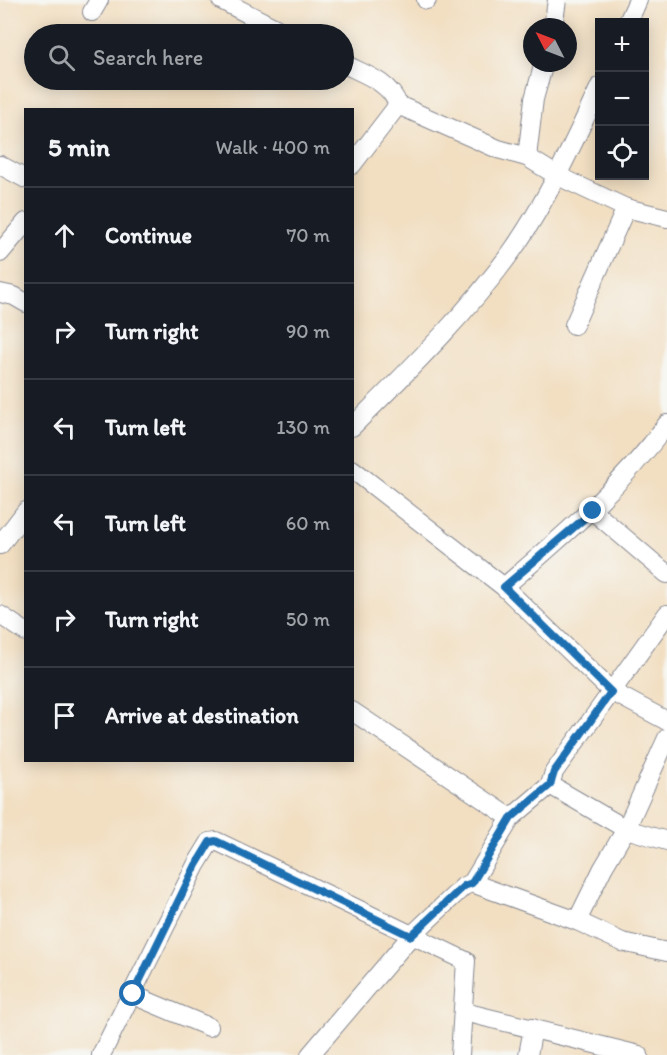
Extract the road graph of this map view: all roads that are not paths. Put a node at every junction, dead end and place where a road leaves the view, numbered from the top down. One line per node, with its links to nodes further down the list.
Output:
1 (221, 0): 6 (street)
2 (557, 0): 4 (street)
3 (638, 0): 5 (street)
4 (554, 18)
5 (630, 18)
6 (268, 24)
7 (354, 69): 10 (street)
8 (542, 72): 11 (street)
9 (595, 96): 14 (street)
10 (398, 105): 11 (street); 12 (street)
11 (527, 157): 14 (street)
12 (354, 162)
13 (0, 165): 15 (street)
14 (556, 175): 16 (street); 24 (street)
15 (24, 178)
16 (626, 208): 17 (street); 22 (street)
17 (667, 218)
18 (24, 224): 19 (street)
19 (0, 253)
20 (0, 293): 21 (street)
21 (24, 302)
22 (574, 326)
23 (667, 424): 26 (street)
24 (354, 426)
25 (354, 471): 30 (street)
26 (593, 511): 29 (street); 30 (street)
27 (24, 514): 28 (street)
28 (0, 545)
29 (667, 574)
30 (504, 587): 34 (street)
31 (667, 614): 34 (street)
32 (0, 615): 33 (street)
33 (24, 631)
34 (611, 692): 36 (street); 38 (street)
35 (354, 712): 39 (street)
36 (667, 721)
37 (667, 738): 40 (street)
38 (550, 785): 39 (street); 40 (street)
39 (511, 818): 42 (street)
40 (626, 829): 41 (street); 43 (street)
41 (667, 841)
42 (472, 883): 43 (street); 44 (street)
43 (577, 921): 45 (street)
44 (411, 936): 46 (street); 47 (street); 51 (street)
45 (667, 952)
46 (133, 994): 48 (street); 50 (street)
47 (464, 1012): 49 (street); 52 (street)
48 (209, 1027)
49 (533, 1028): 53 (street); 54 (street)
50 (101, 1055)
51 (310, 1055)
52 (460, 1055)
53 (528, 1055)
54 (639, 1055)

